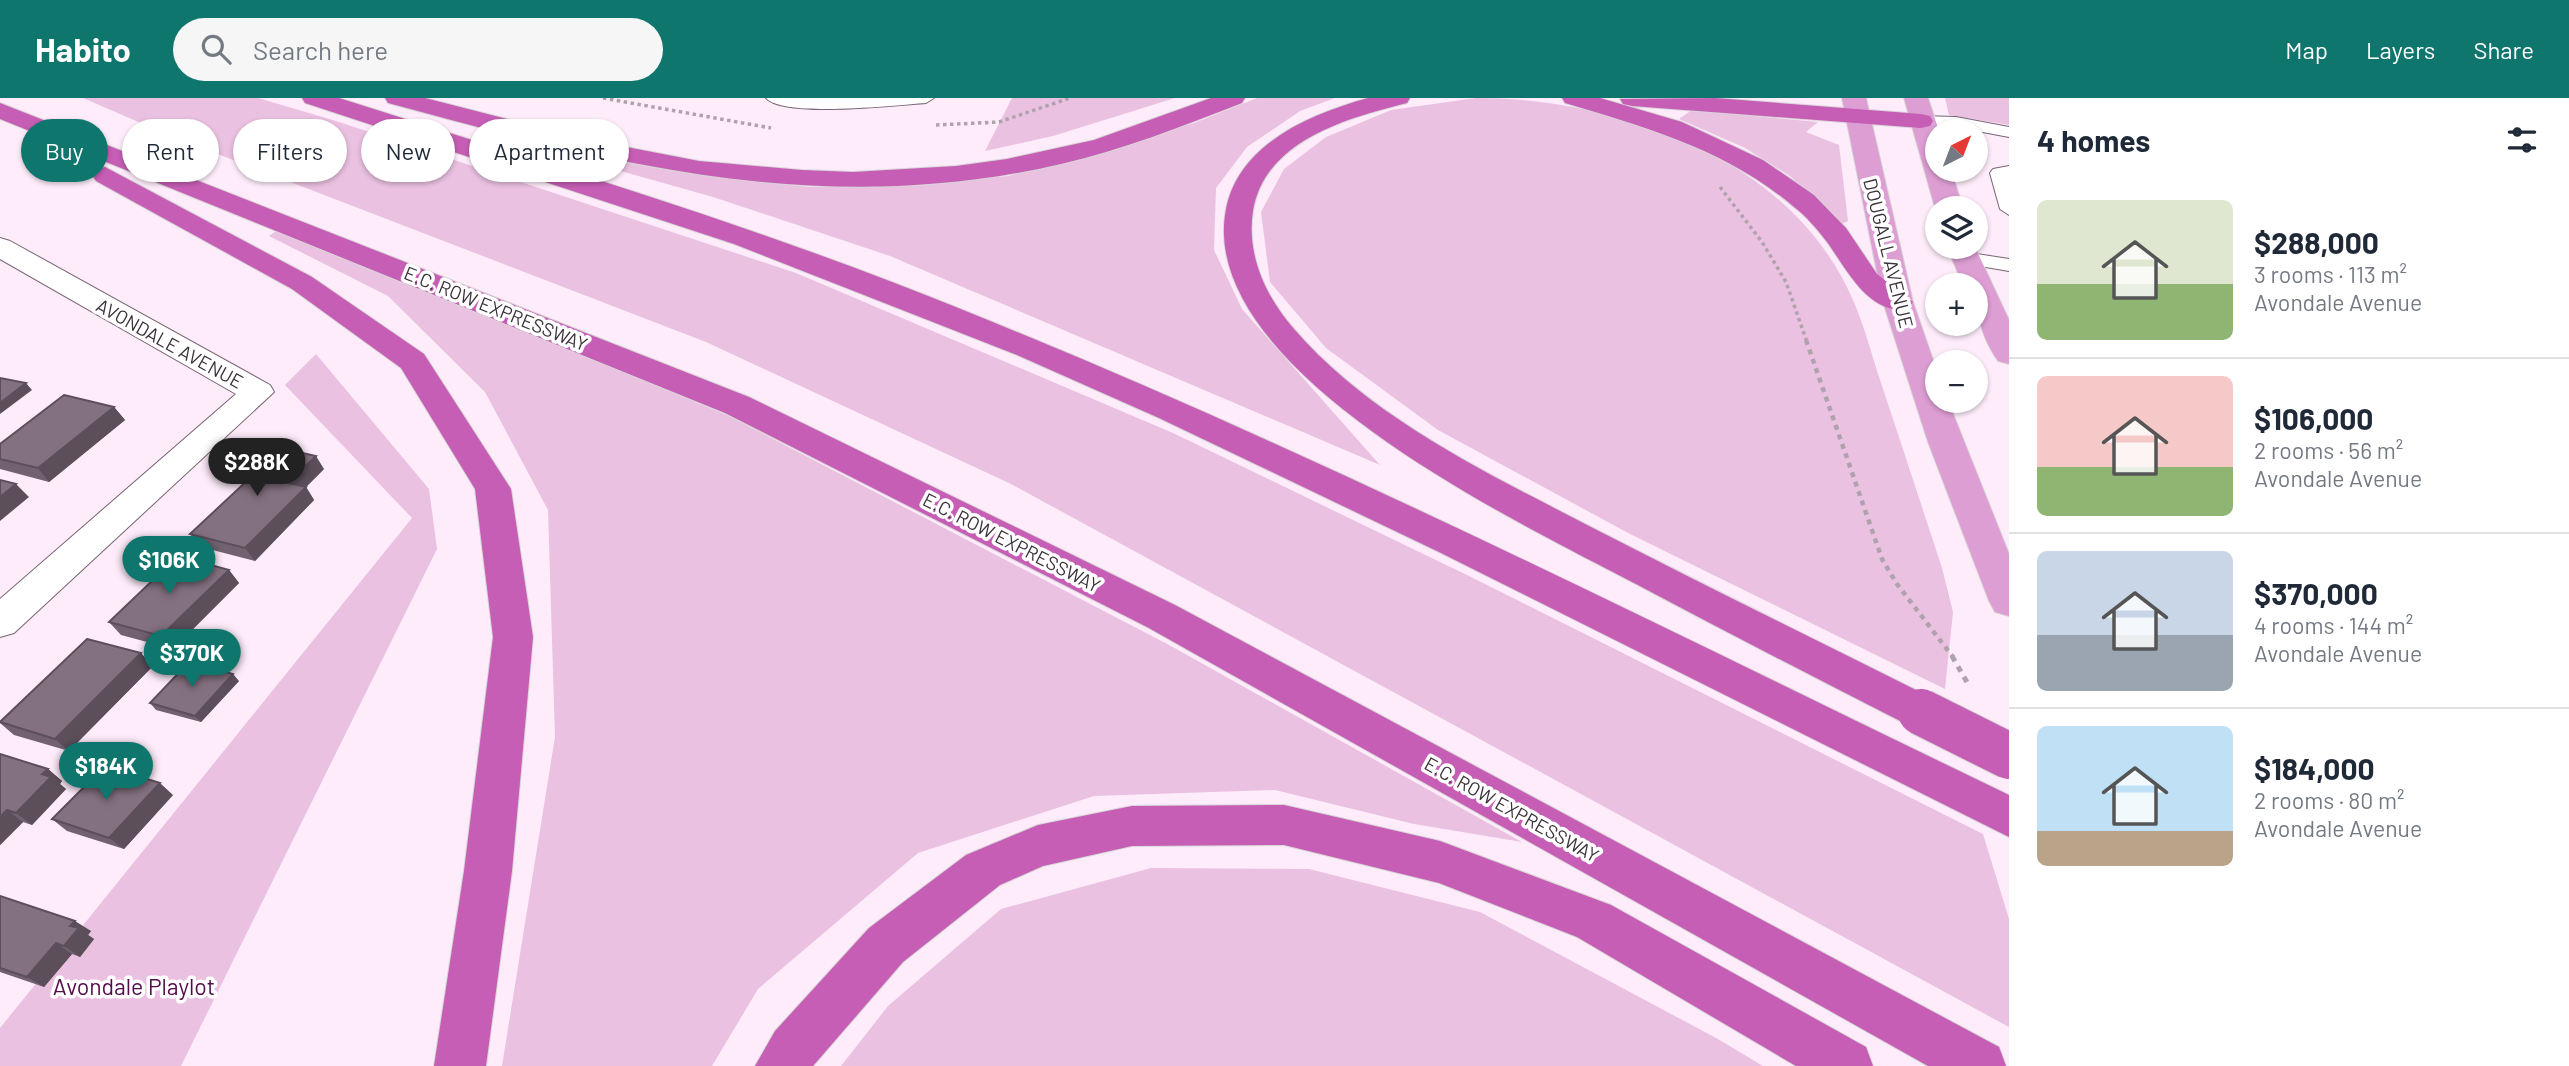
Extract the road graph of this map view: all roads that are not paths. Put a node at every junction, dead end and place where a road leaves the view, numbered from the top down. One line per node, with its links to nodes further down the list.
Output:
1 (314, 98): 26 (highway)
2 (397, 98): 5 (highway)
3 (774, 98): 4 (lane)
4 (926, 98)
5 (1233, 98)
6 (1398, 98): 25 (highway, bridge)
7 (1574, 98): 21 (highway)
8 (1623, 98): 9 (highway)
9 (1856, 107): 10 (highway); 21 (main road, DOUGALL AVENUE)
10 (1919, 109): 13 (lane); 15 (main road)
11 (0, 110): 30 (highway, E.C. ROW EXPRESSWAY)
12 (0, 117): 27 (highway)
13 (2009, 132)
14 (2009, 171): 16 (lane)
15 (1945, 196)
16 (2009, 209)
17 (0, 247): 24 (street, AVONDALE AVENUE)
18 (1966, 259): 22 (main road)
19 (1988, 259): 20 (lane)
20 (2009, 265)
21 (1898, 302): 23 (main road, DOUGALL AVENUE)
22 (2009, 354)
23 (2009, 601)
24 (0, 622)
25 (2009, 756)
26 (2009, 817)
27 (460, 1066)
28 (781, 1066): 29 (highway)
29 (1847, 1066)
30 (1980, 1066)

